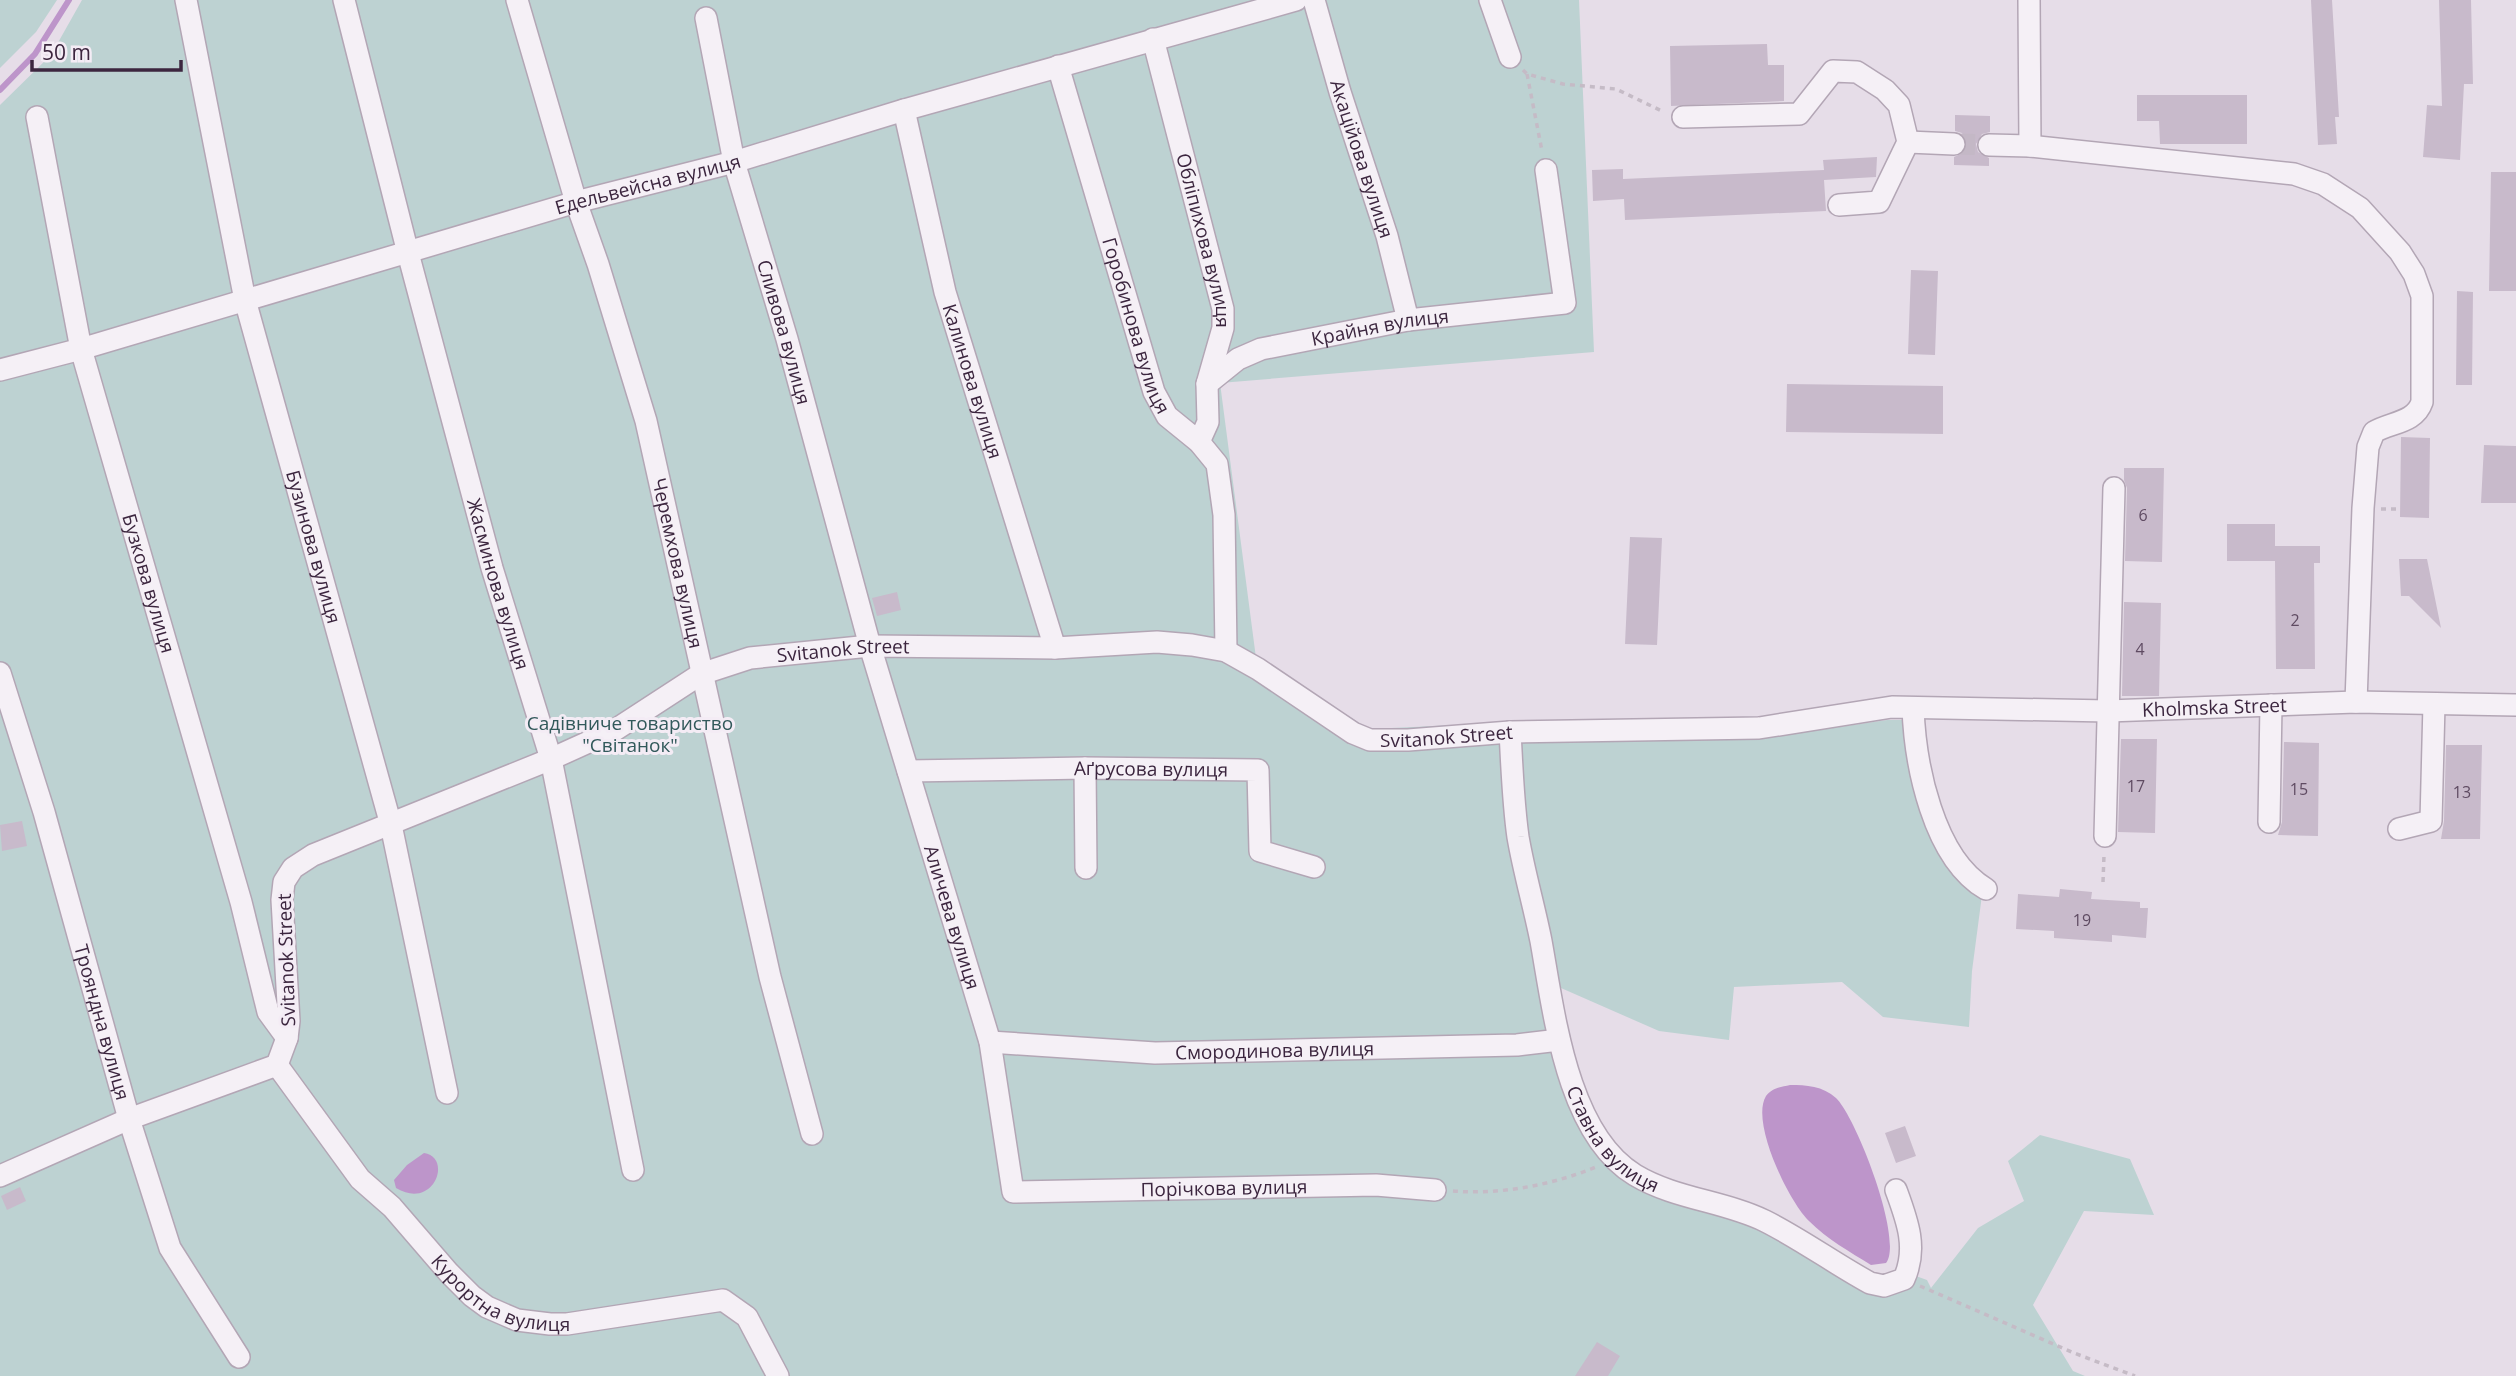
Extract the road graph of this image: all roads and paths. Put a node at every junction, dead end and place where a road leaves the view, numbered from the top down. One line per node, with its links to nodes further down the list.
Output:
1 (186, 0): 25 (street, Бузинова вулиця)
2 (344, 0): 24 (street, Жасминова вулиця)
3 (517, 0): 22 (street, Черемхова вулиця)
4 (1296, 0): 9 (street, Едельвейсна вулиця)
5 (1314, 0): 26 (street, Акаційова вулиця)
6 (1490, 0): 10 (street)
7 (2029, 0): 19 (street)
8 (706, 18): 20 (street, Сливова вулиця)
9 (1153, 39): 11 (street, Едельвейсна вулиця); 29 (street, Обліпихова вулиця)
10 (1510, 57): 12 (path)
11 (1058, 66): 13 (street, Едельвейсна вулиця); 30 (street, Горобинова вулиця)
12 (1527, 74): 15 (path); 21 (path)
13 (904, 110): 20 (street, Едельвейсна вулиця); 33 (street, Калинова вулиця)
14 (37, 117): 27 (street, Бузкова вулиця)
15 (1683, 117): 16 (street)
16 (1908, 142): 17 (street); 23 (street)
17 (1954, 144)
18 (1989, 145): 19 (street)
19 (2031, 146): 37 (street)
20 (734, 162): 22 (street, Едельвейсна вулиця); 32 (street, Сливова вулиця)
21 (1546, 170): 26 (street, Крайня вулиця)
22 (576, 202): 24 (street, Едельвейсна вулиця); 36 (street, Черемхова вулиця)
23 (1839, 205)
24 (408, 253): 25 (street, Едельвейсна вулиця); 44 (street, Жасминова вулиця)
25 (245, 300): 27 (street, Едельвейсна вулиця); 48 (street, Бузинова вулиця)
26 (1408, 320): 29 (street, Крайня вулиця)
27 (81, 349): 28 (street, Едельвейсна вулиця); 55 (street, Бузкова вулиця)
28 (0, 370)
29 (1207, 384): 30 (street, Обліпихова вулиця)
30 (1199, 442): 34 (street, Горобинова вулиця)
31 (2114, 488): 42 (street)
32 (870, 646): 33 (street, Svitanok Street); 36 (street, Svitanok Street); 46 (street, Аличева вулиця)
33 (1055, 648): 34 (street, Svitanok Street)
34 (1226, 652): 43 (street, Svitanok Street)
35 (0, 673): 60 (street, Трояндна вулиця)
36 (701, 674): 44 (street, Svitanok Street); 61 (street, Черемхова вулиця)
37 (2356, 702): 38 (street, Kholmska Street); 39 (street, Kholmska Street)
38 (2434, 704): 40 (street, Kholmska Street); 49 (street)
39 (2271, 705): 42 (street, Kholmska Street); 47 (street)
40 (2516, 705)
41 (1913, 708): 42 (street, Kholmska Street); 43 (street, Svitanok Street); 54 (street)
42 (2108, 711): 50 (street)
43 (1510, 732): 56 (street, Ставна вулиця)
44 (551, 759): 48 (street, Svitanok Street); 63 (street, Жасминова вулиця)
45 (1085, 768): 46 (street, Аґрусова вулиця); 51 (street, Аґрусова вулиця); 52 (street)
46 (908, 771): 57 (street, Аличева вулиця)
47 (2269, 822)
48 (391, 825): 55 (street, Svitanok Street); 59 (street, Бузинова вулиця)
49 (2399, 829)
50 (2105, 836): 53 (path)
51 (1314, 867)
52 (1086, 868)
53 (2103, 882)
54 (1986, 889)
55 (287, 1038): 58 (street, Svitanok Street)
56 (1559, 1040): 57 (street, Смородинова вулиця); 62 (street, Ставна вулиця)
57 (990, 1042): 67 (street, Аличева вулиця)
58 (277, 1065): 60 (street); 70 (street, Курортна вулиця)
59 (447, 1093)
60 (129, 1119): 64 (street); 69 (street, Трояндна вулиця)
61 (812, 1134)
62 (1614, 1158): 65 (path); 68 (street, Ставна вулиця)
63 (633, 1170)
64 (0, 1176)
65 (1435, 1190): 67 (street, Порічкова вулиця)
66 (1896, 1190): 68 (street)
67 (1013, 1192)
68 (1904, 1279): 71 (path)
69 (239, 1357)
70 (778, 1376)
71 (2135, 1376)

